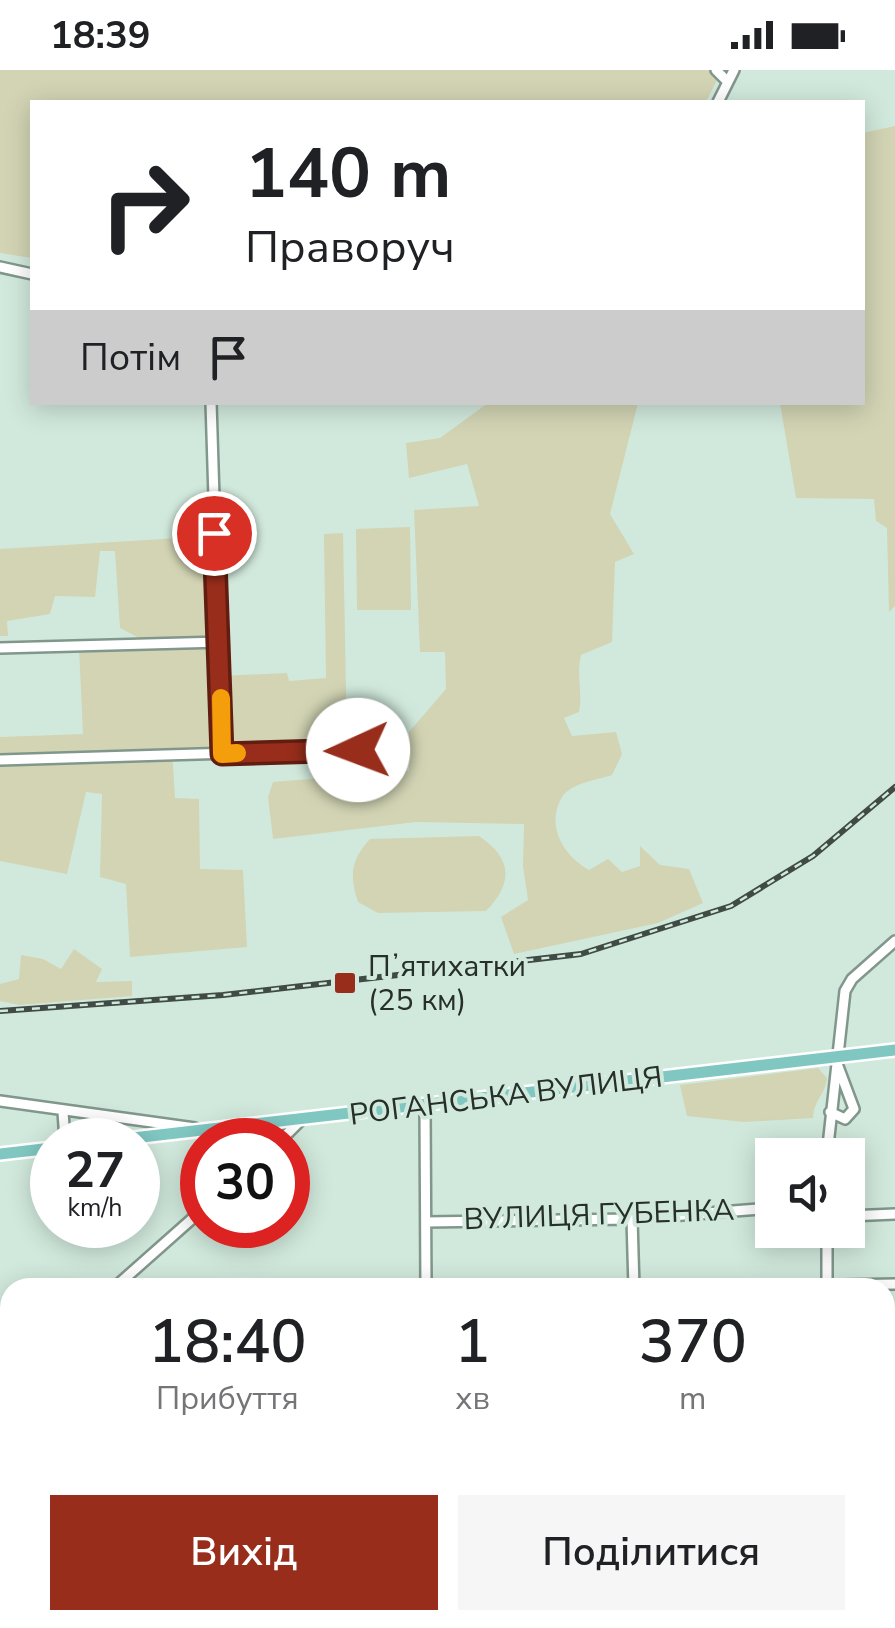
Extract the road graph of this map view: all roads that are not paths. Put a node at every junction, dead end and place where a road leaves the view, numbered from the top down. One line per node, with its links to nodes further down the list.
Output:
1 (716, 70): 3 (street)
2 (734, 70): 3 (street)
3 (728, 82): 4 (street)
4 (719, 100)
5 (0, 267): 6 (street)
6 (30, 274)
7 (211, 405): 8 (street)
8 (220, 642): 9 (street); 11 (street)
9 (0, 648)
10 (358, 750): 11 (street)
11 (222, 754): 12 (street)
12 (0, 760)
13 (895, 940): 15 (street)
14 (895, 1050): 15 (main road, РОГАНСЬКА ВУЛИЦЯ)
15 (836, 1058): 17 (main road, РОГАНСЬКА ВУЛИЦЯ); 19 (street); 19 (street)
16 (0, 1101): 18 (street)
17 (425, 1106): 21 (main road, РОГАНСЬКА ВУЛИЦЯ); 30 (street)
18 (64, 1112): 20 (street); 22 (street)
19 (830, 1112): 23 (street)
20 (64, 1118)
21 (310, 1118)
22 (180, 1127)
23 (829, 1138)
24 (30, 1151): 25 (main road)
25 (0, 1154)
26 (755, 1209): 29 (street, ВУЛИЦЯ ГУБЕНКА)
27 (895, 1214): 28 (street)
28 (865, 1215)
29 (632, 1219): 30 (street, ВУЛИЦЯ ГУБЕНКА); 35 (street)
30 (426, 1222): 34 (street)
31 (180, 1230): 33 (street)
32 (827, 1248): 36 (street)
33 (125, 1278)
34 (426, 1278)
35 (634, 1278)
36 (827, 1278)

